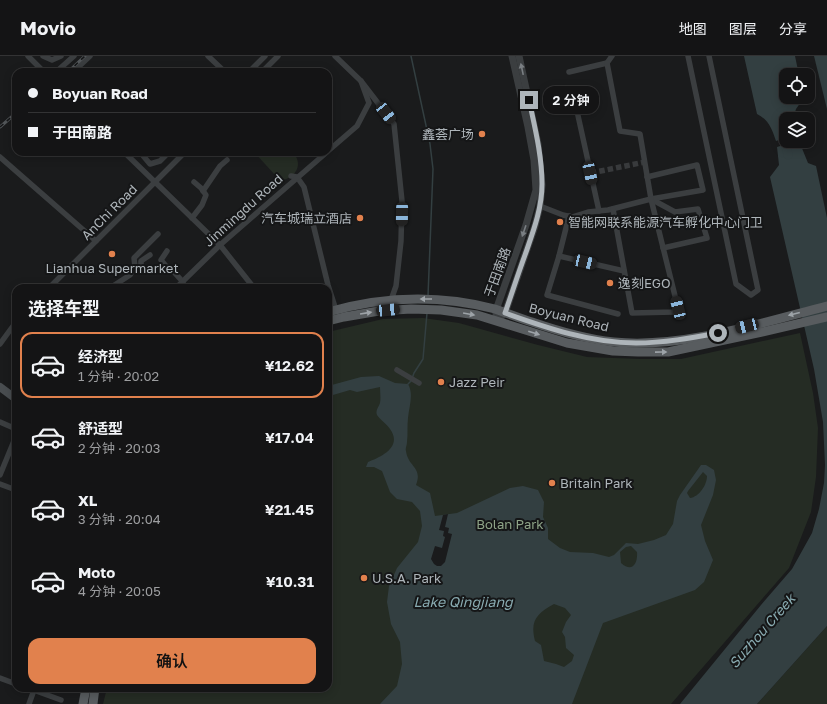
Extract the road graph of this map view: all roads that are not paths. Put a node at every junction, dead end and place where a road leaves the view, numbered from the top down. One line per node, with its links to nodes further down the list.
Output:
1 (28, 56): 16 (street)
2 (43, 56): 3 (street)
3 (61, 56)
4 (74, 56): 17 (street)
5 (90, 56): 18 (street)
6 (208, 56): 19 (street)
7 (265, 56): 20 (street)
8 (278, 56): 21 (street)
9 (335, 56): 23 (street, Jinmingdu Road)
10 (512, 56): 24 (street, 于田南路)
11 (519, 56): 24 (street, 于田南路, one-way to 11)
12 (612, 56): 15 (street)
13 (688, 56): 14 (street)
14 (709, 56)
15 (607, 64): 22 (street); 35 (street)
16 (40, 68)
17 (60, 68)
18 (77, 68)
19 (221, 68)
20 (252, 68)
21 (266, 68)
22 (569, 72)
23 (361, 81): 26 (street, Jinmingdu Road); 60 (street)
24 (522, 88): 40 (street, 于田南路); 63 (street, 于田南路, one-way to 63)
25 (575, 102): 42 (street)
26 (332, 148)
27 (128, 156): 37 (street)
28 (143, 156): 29 (street)
29 (165, 156)
30 (181, 156): 37 (street, AnChi Road)
31 (322, 156): 34 (street, Jinmingdu Road)
32 (0, 157): 46 (street)
33 (227, 160): 38 (street)
34 (294, 177): 47 (street, Jinmingdu Road); 59 (street)
35 (647, 177): 39 (street); 39 (street)
36 (194, 182): 38 (street)
37 (155, 183): 44 (street); 46 (street, AnChi Road)
38 (203, 190): 44 (street)
39 (651, 199): 41 (street); 48 (street); 48 (street)
40 (540, 206): 43 (street); 63 (street, 于田南路)
41 (613, 208): 42 (street); 53 (street)
42 (599, 211): 43 (street)
43 (569, 216): 51 (street)
44 (192, 218): 47 (street)
45 (158, 234): 52 (street)
46 (96, 241): 55 (street, AnChi Road)
47 (220, 245): 54 (street, Jinmingdu Road); 58 (street)
48 (663, 248): 53 (street)
49 (167, 251): 54 (street)
50 (150, 255): 52 (street)
51 (559, 256): 53 (street); 64 (street)
52 (135, 267): 56 (street)
53 (624, 271)
54 (183, 282): 57 (street, Jinmingdu Road)
55 (53, 284)
56 (116, 284)
57 (181, 284)
58 (251, 284)
59 (328, 284)
60 (391, 300): 62 (main road, Boyuan Road); 63 (main road, Boyuan Road, one-way to 60)
61 (827, 306): 63 (main road, Boyuan Road, one-way to 63)
62 (332, 311)
63 (500, 311): 67 (street, 于田南路)
64 (618, 314)
65 (827, 317): 67 (main road, Boyuan Road, one-way to 65)
66 (332, 320): 67 (main road, Boyuan Road, one-way to 67)
67 (497, 321)
68 (12, 328): 69 (street)
69 (0, 344)
70 (398, 370): 71 (street)
71 (419, 383)
72 (0, 387): 73 (main road)
73 (12, 396)
74 (0, 422): 75 (street)
75 (12, 427)
76 (12, 446): 77 (street)
77 (0, 475)
78 (0, 484): 79 (street)
79 (12, 488)
80 (0, 678): 81 (street)
81 (12, 682)
82 (33, 692): 87 (street)
83 (39, 692): 86 (street)
84 (85, 692): 88 (main road)
85 (94, 692): 89 (main road)
86 (61, 700)
87 (29, 704)
88 (83, 704)
89 (93, 704)

